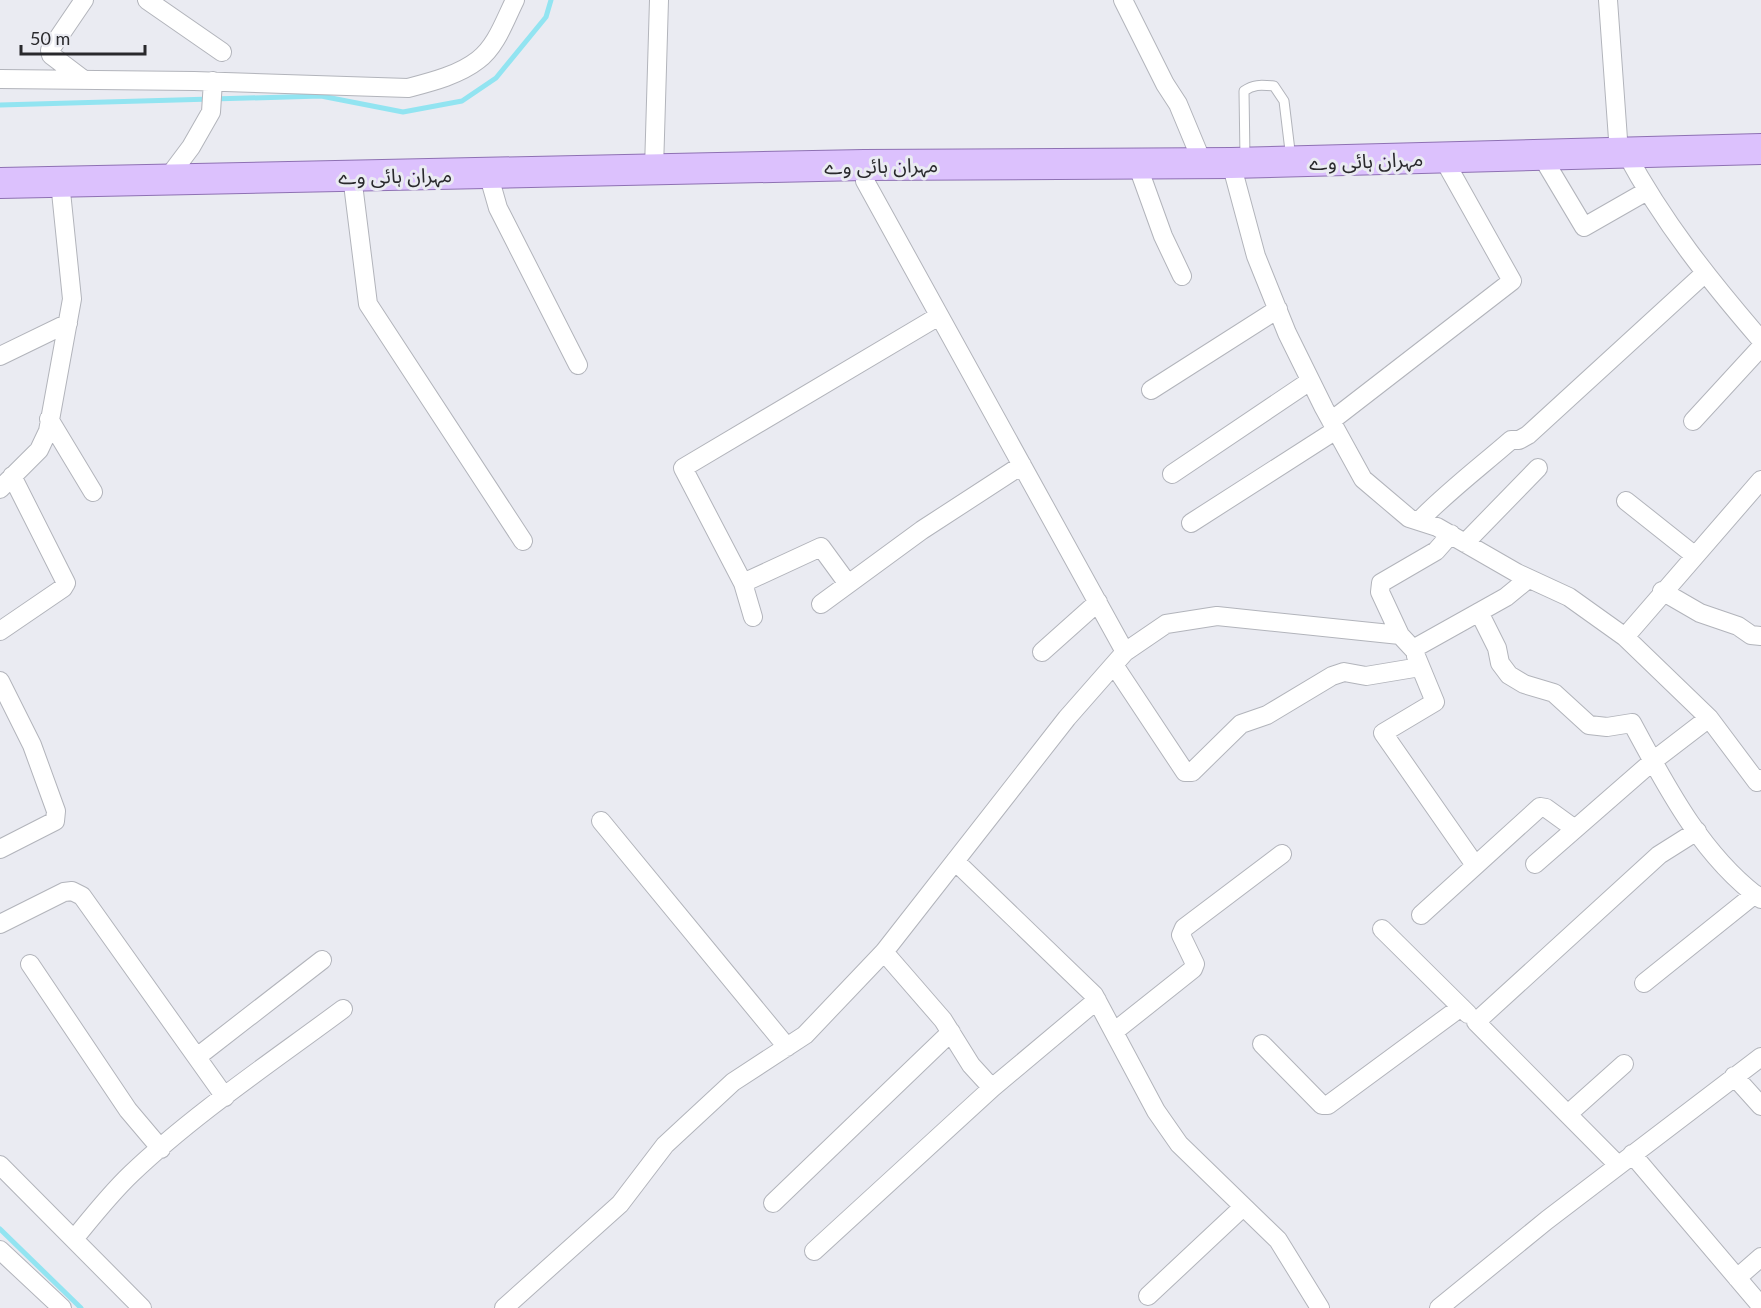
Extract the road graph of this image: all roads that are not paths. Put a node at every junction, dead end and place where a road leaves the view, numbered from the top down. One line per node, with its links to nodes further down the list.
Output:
1 (84, 0): 10 (street)
2 (147, 0): 7 (street)
3 (514, 0): 11 (street)
4 (659, 0): 20 (street)
5 (1122, 0): 17 (street)
6 (1608, 0): 13 (street)
7 (170, 6): 8 (street)
8 (222, 52)
9 (0, 79): 10 (street)
10 (84, 80): 11 (street)
11 (213, 93): 23 (street)
12 (1761, 149): 13 (main road, مہران ہائی وے)
13 (1623, 153): 14 (main road, مہران ہائی وے); 26 (street)
14 (1541, 155): 15 (main road, مہران ہائی وے); 26 (street)
15 (1443, 158): 16 (main road, مہران ہائی وے); 40 (street)
16 (1291, 162): 17 (main road, مہران ہائی وے); 17 (lane)
17 (1226, 163): 18 (main road, مہران ہائی وے); 29 (street)
18 (1137, 164): 19 (main road, مہران ہائی وے); 28 (street)
19 (864, 165): 20 (main road, مہران ہائی وے); 30 (street)
20 (654, 169): 21 (main road, مہران ہائی وے)
21 (488, 173): 22 (main road, مہران ہائی وے); 35 (street)
22 (352, 176): 23 (main road, مہران ہائی وے); 51 (street)
23 (167, 180): 24 (main road, مہران ہائی وے)
24 (60, 182): 25 (main road, مہران ہائی وے); 31 (street)
25 (0, 183)
26 (1647, 191): 27 (street)
27 (1704, 274): 32 (street); 48 (street)
28 (1182, 276)
29 (1278, 309): 36 (street); 37 (street)
30 (939, 316): 41 (street); 54 (street)
31 (68, 323): 34 (street); 38 (street)
32 (1761, 340)
33 (1761, 347): 39 (street)
34 (0, 356)
35 (578, 365)
36 (1310, 381): 40 (street); 43 (street)
37 (1151, 390)
38 (49, 419): 45 (street); 46 (street)
39 (1693, 421)
40 (1334, 426): 48 (street); 49 (street)
41 (1022, 465): 55 (street); 57 (street)
42 (1538, 468): 50 (street)
43 (1172, 474)
44 (1761, 480): 52 (street)
45 (6, 482): 61 (street)
46 (93, 492)
47 (1626, 501): 52 (street)
48 (1419, 521): 50 (street)
49 (1191, 523)
50 (1458, 538): 53 (street); 62 (street)
51 (523, 540)
52 (1694, 555): 56 (street)
53 (1528, 579): 59 (street); 64 (street)
54 (743, 584): 55 (street); 60 (street)
55 (848, 584): 58 (street)
56 (1662, 591): 63 (street); 64 (street)
57 (1098, 602): 66 (street); 67 (street)
58 (821, 604)
59 (1479, 612): 65 (street); 71 (street)
60 (753, 617)
61 (0, 631)
62 (1400, 635): 65 (street); 67 (street)
63 (1761, 636)
64 (1624, 637): 70 (street)
65 (1413, 649): 68 (street)
66 (1042, 652)
67 (1119, 658): 68 (street); 78 (street)
68 (1420, 667): 80 (street)
69 (0, 681): 76 (street)
70 (1709, 718): 71 (street); 72 (street)
71 (1653, 761): 74 (street); 75 (street)
72 (1761, 779)
73 (601, 821): 96 (street)
74 (1575, 829): 79 (street); 80 (street)
75 (1698, 831): 81 (street); 92 (street)
76 (0, 849)
77 (1282, 854): 93 (street)
78 (955, 861): 85 (street); 89 (street)
79 (1535, 864)
80 (1475, 865): 82 (street)
81 (1758, 897): 88 (street)
82 (1421, 915)
83 (0, 924): 97 (street)
84 (1382, 929): 90 (street)
85 (884, 952): 94 (street); 96 (street)
86 (322, 960): 97 (street)
87 (30, 964): 105 (street)
88 (1644, 983)
89 (1097, 1000): 93 (street); 101 (street)
90 (1461, 1007): 92 (street); 95 (street)
91 (343, 1008): 102 (street)
92 (1476, 1022): 104 (street)
93 (1115, 1031): 109 (street)
94 (951, 1032): 101 (street); 108 (street)
95 (1262, 1044)
96 (787, 1047): 119 (street)
97 (197, 1057): 102 (street)
98 (1761, 1057): 100 (street)
99 (1624, 1064): 104 (street)
100 (1734, 1076): 103 (street); 106 (street)
101 (992, 1088): 112 (street)
102 (225, 1097): 105 (street)
103 (1761, 1106)
104 (1568, 1114): 106 (street)
105 (160, 1149): 110 (street)
106 (1625, 1160): 114 (street); 121 (street)
107 (0, 1165): 110 (street)
108 (773, 1203)
109 (1243, 1207): 115 (street); 120 (street)
110 (74, 1239): 118 (street)
111 (0, 1250): 117 (street)
112 (814, 1251)
113 (1761, 1257): 114 (street)
114 (1737, 1278): 116 (street)
115 (1148, 1296)
116 (1761, 1306)
117 (62, 1308)
118 (142, 1308)
119 (504, 1308)
120 (1320, 1308)
121 (1439, 1308)

